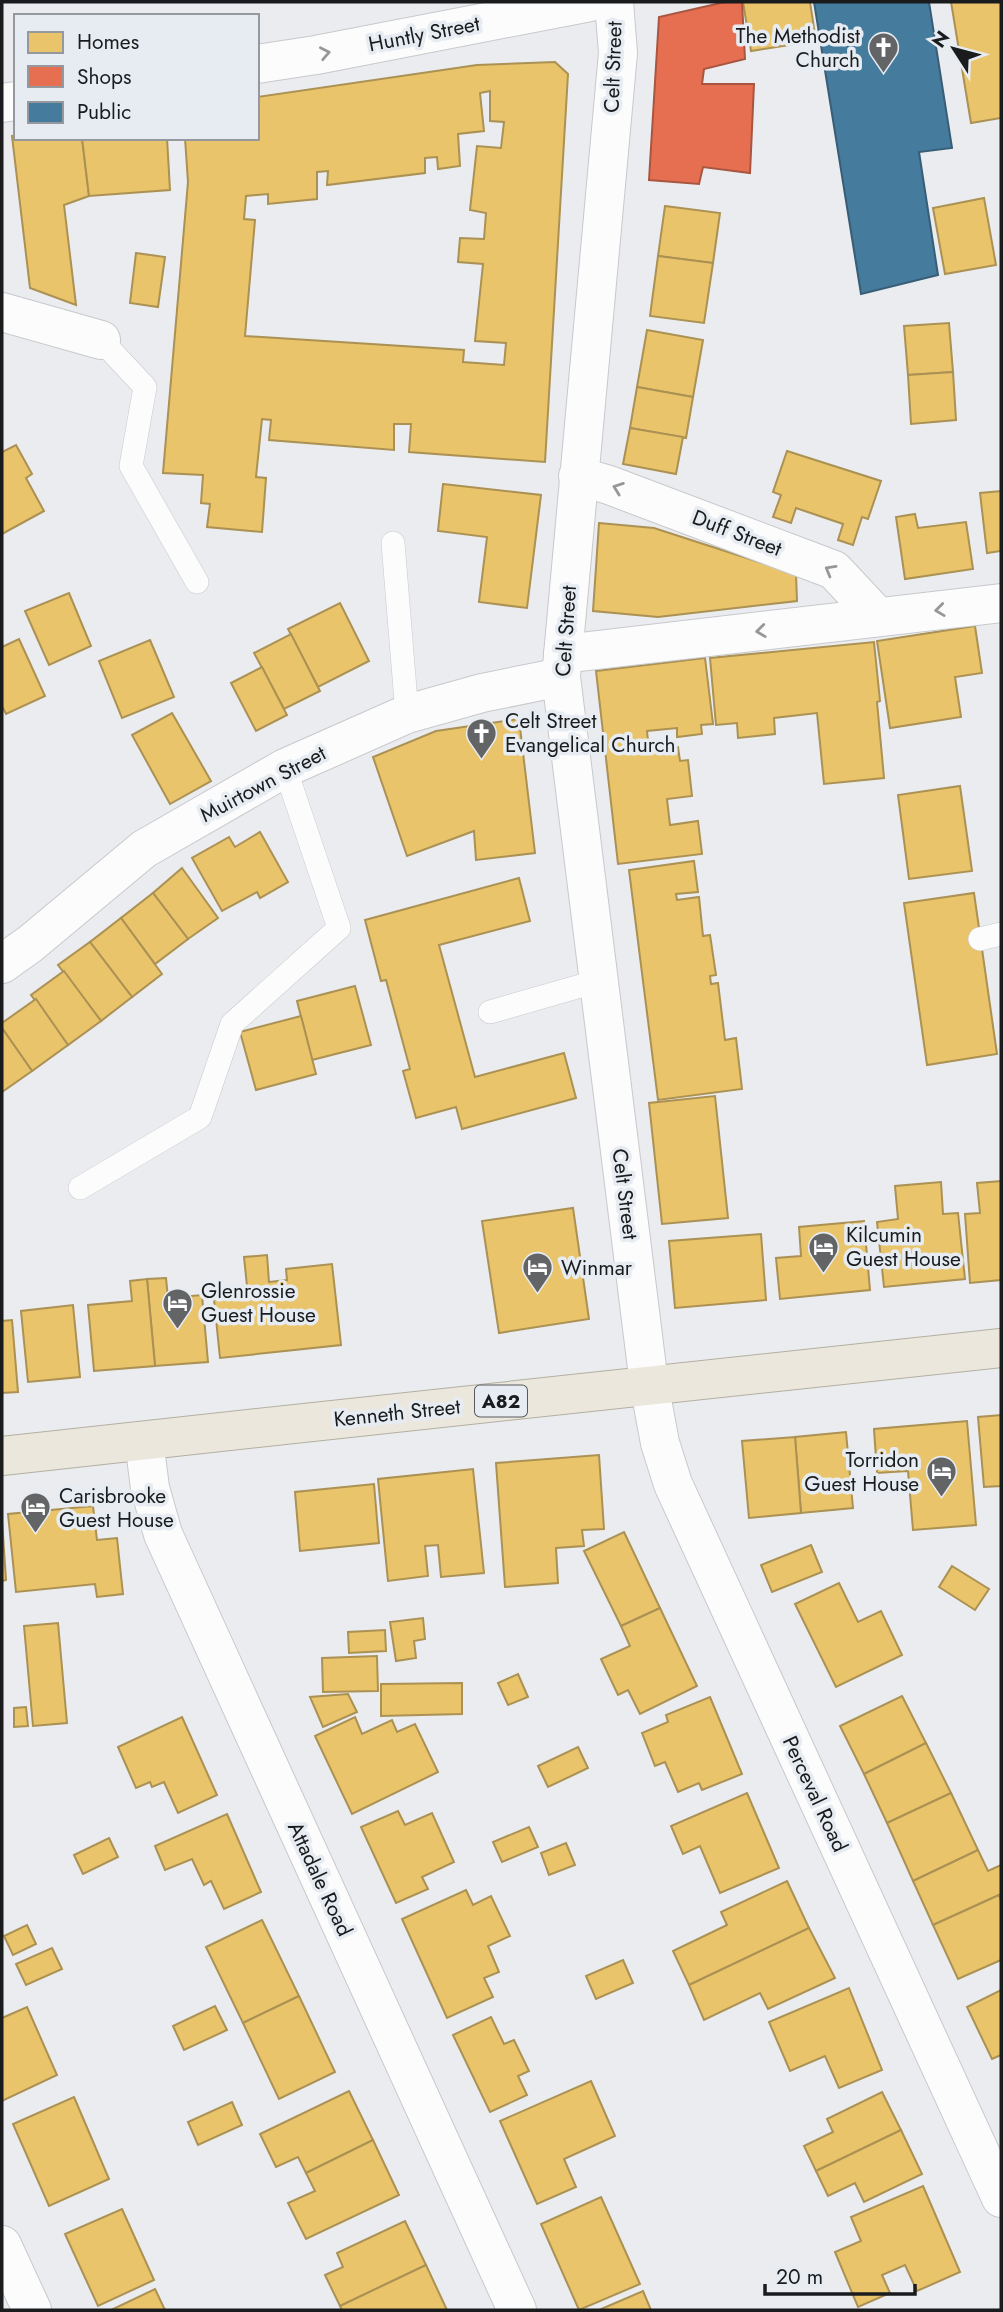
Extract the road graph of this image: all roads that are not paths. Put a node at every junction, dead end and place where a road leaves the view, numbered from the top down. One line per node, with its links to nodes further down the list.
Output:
1 (590, 2): 3 (street, Huntly Street, one-way to 1)
2 (614, 2): 6 (street, Celt Street)
3 (259, 64)
4 (2, 312): 5 (street)
5 (101, 340): 8 (lane)
6 (578, 476): 10 (street, Duff Street, one-way to 6); 11 (street, Celt Street)
7 (393, 544): 12 (lane)
8 (198, 582)
9 (1001, 603): 10 (street, Muirtown Street, one-way to 10)
10 (878, 617): 11 (street, Muirtown Street, one-way to 11)
11 (562, 666): 12 (street, Muirtown Street); 15 (street, Celt Street)
12 (407, 714): 13 (street, Muirtown Street)
13 (285, 768): 14 (street, Muirtown Street); 17 (lane)
14 (2, 964)
15 (598, 981): 16 (lane); 19 (street, Celt Street)
16 (490, 1012)
17 (80, 1188)
18 (1001, 1348): 19 (highway, Kenneth Street / A82)
19 (649, 1384): 20 (highway, Kenneth Street / A82); 22 (street, Perceval Road)
20 (144, 1441): 21 (highway, Kenneth Street / A82); 25 (street, Attadale Road)
21 (2, 1456)
22 (1001, 2198)
23 (2, 2245): 24 (street)
24 (32, 2310)
25 (517, 2310)

